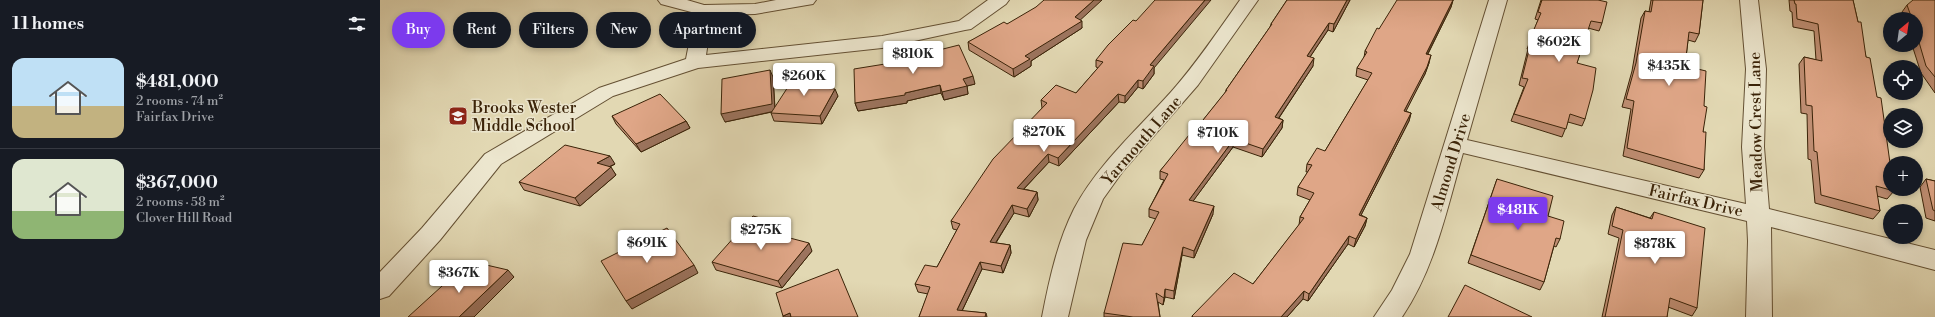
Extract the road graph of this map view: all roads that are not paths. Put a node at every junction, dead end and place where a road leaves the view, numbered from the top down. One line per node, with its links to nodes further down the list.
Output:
1 (667, 0): 7 (street)
2 (807, 0): 7 (street)
3 (1000, 0): 8 (street)
4 (1249, 0): 13 (street, Yarmouth Lane)
5 (1498, 0): 9 (street, Almond Drive)
6 (1749, 0): 10 (street, Meadow Crest Lane)
7 (704, 10): 8 (street)
8 (695, 62): 12 (street)
9 (1455, 144): 10 (street, Fairfax Drive); 14 (street, Almond Drive)
10 (1758, 215): 11 (street, Fairfax Drive); 15 (street, Meadow Crest Lane)
11 (1935, 260)
12 (380, 289)
13 (1055, 317)
14 (1387, 317)
15 (1759, 317)

